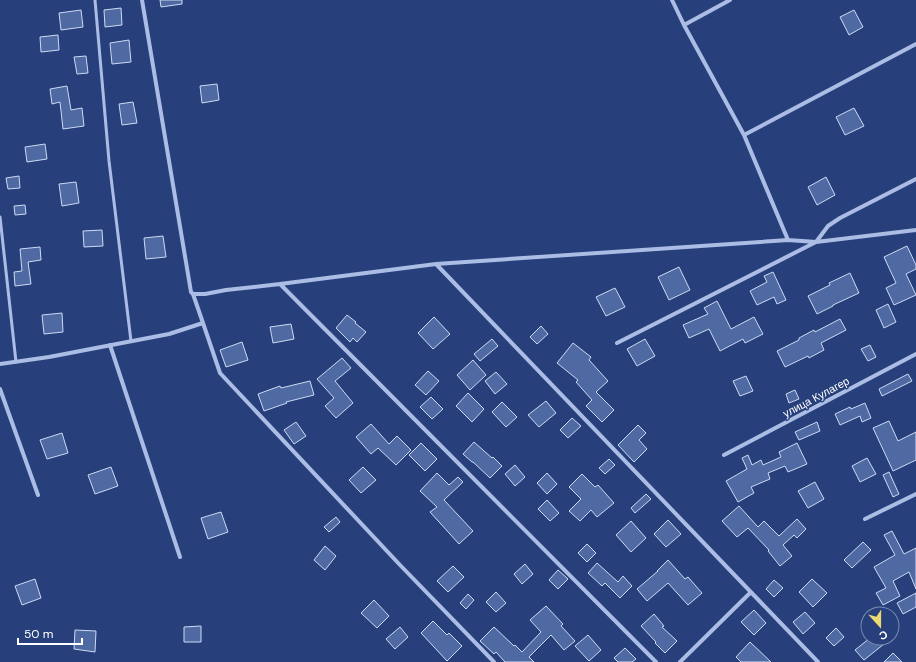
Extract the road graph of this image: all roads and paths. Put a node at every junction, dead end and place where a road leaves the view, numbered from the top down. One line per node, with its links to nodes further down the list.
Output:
1 (95, 0): 17 (lane)
2 (142, 0): 15 (street)
3 (672, 0): 5 (street)
4 (730, 0): 5 (street)
5 (684, 25): 7 (street)
6 (916, 44): 7 (street)
7 (744, 134): 11 (street)
8 (916, 179): 12 (street)
9 (0, 218): 21 (lane)
10 (916, 230): 12 (street)
11 (788, 240): 12 (street); 13 (street)
12 (816, 242): 18 (street)
13 (436, 264): 14 (street); 29 (street)
14 (280, 284): 15 (street); 31 (street)
15 (193, 294): 16 (street)
16 (203, 323): 17 (street); 30 (street)
17 (131, 341): 19 (street)
18 (617, 343)
19 (110, 345): 21 (street); 28 (street)
20 (916, 354): 24 (street, улица Кулагер)
21 (16, 362): 22 (street)
22 (0, 364)
23 (0, 389): 26 (street)
24 (724, 455)
25 (916, 494): 27 (street)
26 (38, 495)
27 (865, 519)
28 (180, 557)
29 (751, 592): 32 (street); 33 (street)
30 (494, 662)
31 (656, 662)
32 (680, 662)
33 (818, 662)

